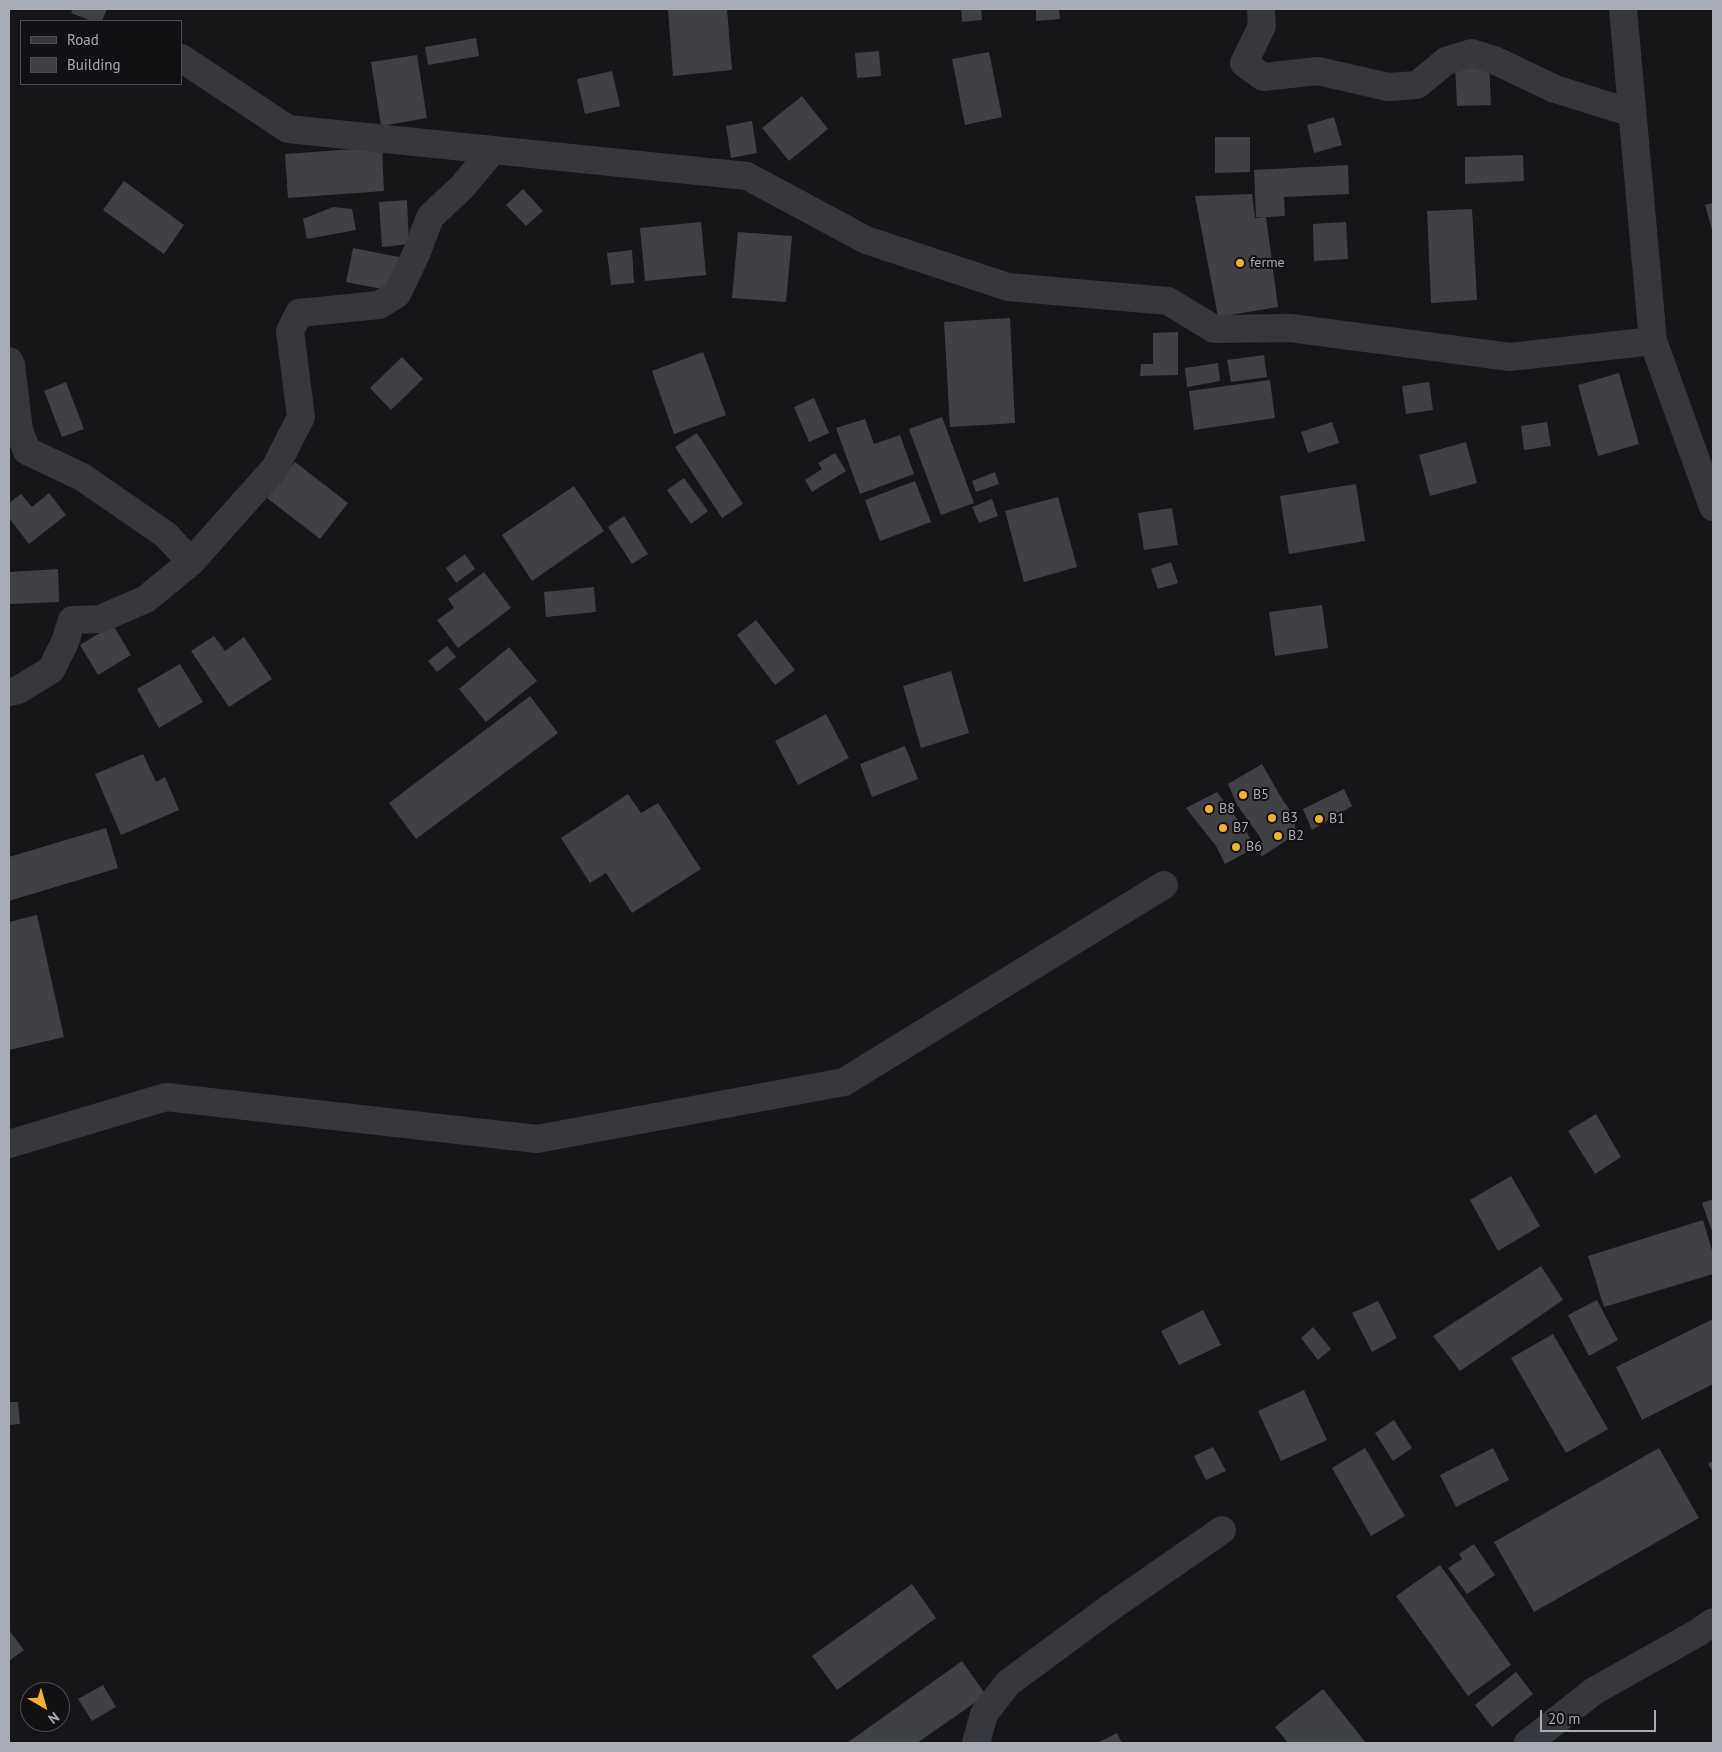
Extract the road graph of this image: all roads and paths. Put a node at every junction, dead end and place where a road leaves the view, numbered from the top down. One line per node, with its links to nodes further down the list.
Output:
1 (1261, 9): 4 (street)
2 (1623, 9): 4 (street)
3 (182, 59): 5 (street)
4 (1632, 113): 6 (street)
5 (493, 150): 6 (street); 9 (street)
6 (1653, 340): 8 (street)
7 (9, 361): 9 (street)
8 (1713, 507)
9 (191, 562): 10 (street)
10 (9, 692)
11 (1164, 885): 12 (street)
12 (9, 1144)
13 (1222, 1530): 15 (street)
14 (1713, 1622): 16 (street)
15 (976, 1743)
16 (1528, 1743)

